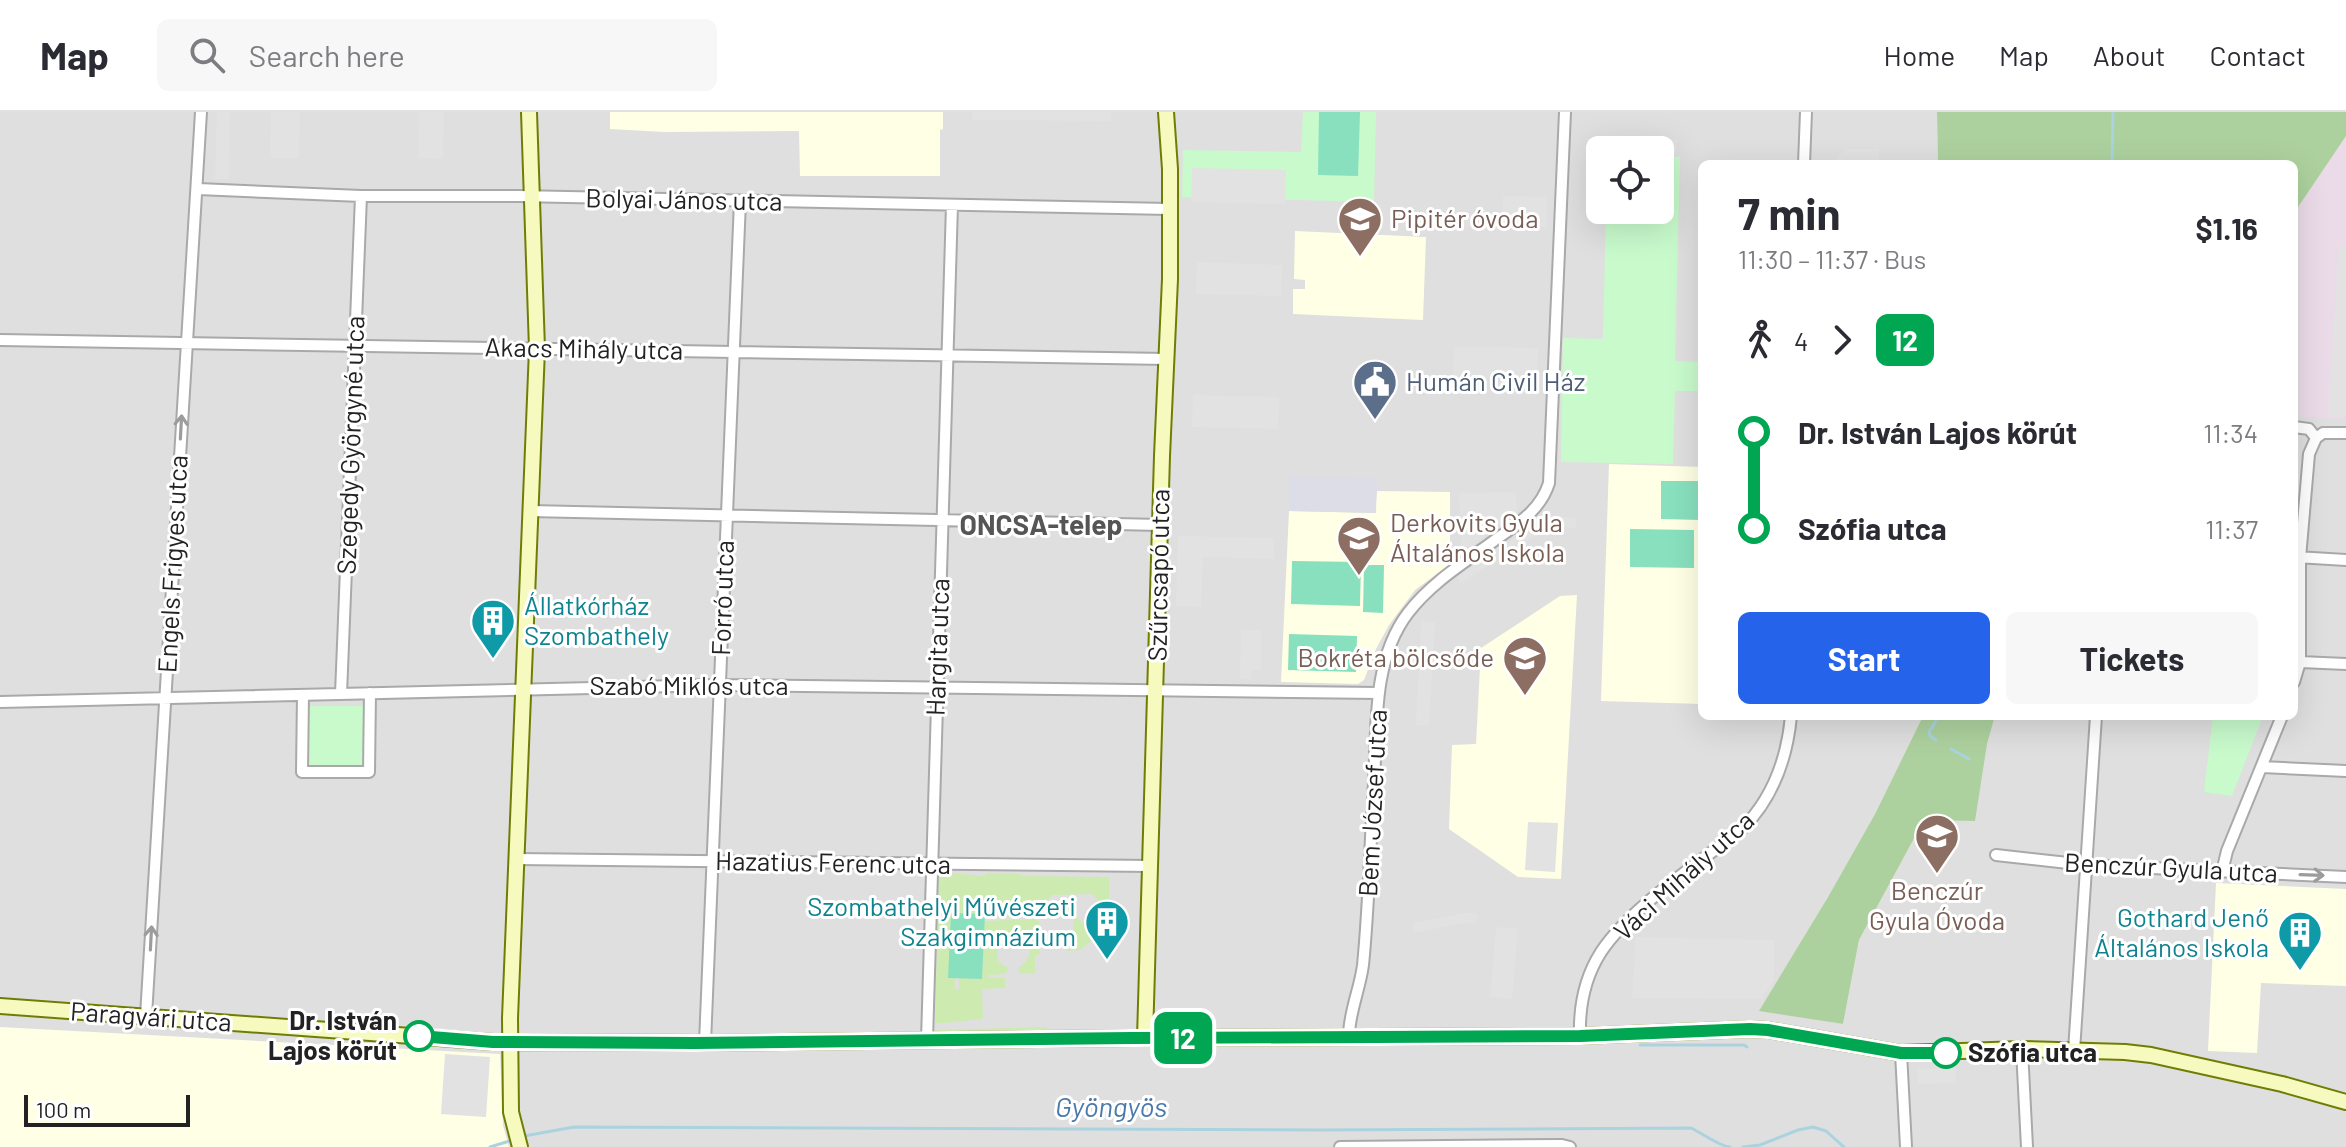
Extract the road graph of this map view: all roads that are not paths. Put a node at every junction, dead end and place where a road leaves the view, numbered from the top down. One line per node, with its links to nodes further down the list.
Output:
1 (201, 112): 7 (street, Engels Frigyes utca)
2 (529, 112): 9 (street)
3 (1166, 112): 12 (street, Szűrcsapó utca)
4 (1565, 112): 39 (street, Bem József utca)
5 (1806, 112): 6 (street)
6 (1804, 160)
7 (198, 189): 8 (street, Bolyai János utca); 14 (street, Engels Frigyes utca)
8 (361, 196): 9 (street, Bolyai János utca); 15 (street, Szegedy Györgyné utca)
9 (532, 197): 10 (street, Bolyai János utca); 16 (street)
10 (740, 201): 11 (street, Bolyai János utca); 17 (street, Forró utca)
11 (952, 205): 12 (street, Bolyai János utca); 18 (street, Hargita utca)
12 (1170, 209): 19 (street, Szűrcsapó utca)
13 (0, 340): 14 (street, Akacs Mihály utca)
14 (186, 342): 15 (street, Akacs Mihály utca); 42 (street, Engels Frigyes utca, one-way to 14)
15 (356, 347): 16 (street, Akacs Mihály utca); 40 (street, Szegedy Györgyné utca)
16 (537, 349): 17 (street, Akacs Mihály utca); 23 (street)
17 (733, 351): 18 (street, Akacs Mihály utca); 24 (street, Forró utca)
18 (947, 356): 19 (street, Akacs Mihály utca); 25 (street, Hargita utca)
19 (1167, 359): 26 (street, Szűrcsapó utca)
20 (2298, 428): 22 (street)
21 (2346, 433): 22 (street)
22 (2316, 438): 27 (street)
23 (530, 511): 24 (street); 35 (street)
24 (726, 515): 25 (street); 34 (street, Forró utca)
25 (942, 520): 26 (street); 36 (street, Hargita utca)
26 (1160, 525): 37 (street, Szűrcsapó utca)
27 (2298, 549)
28 (2298, 558): 29 (street)
29 (2346, 560)
30 (2298, 593): 31 (street)
31 (2300, 662): 32 (street); 33 (street)
32 (2346, 664)
33 (2298, 669)
34 (719, 685): 35 (street, Szabó Miklós utca); 36 (street, Szabó Miklós utca); 51 (street, Forró utca)
35 (524, 688): 38 (street, Szabó Miklós utca); 50 (street)
36 (937, 688): 37 (street, Szabó Miklós utca); 52 (street, Hargita utca)
37 (1156, 691): 39 (street, Szabó Miklós utca); 54 (street, Szűrcsapó utca)
38 (370, 693): 40 (street, Szabó Miklós utca); 41 (street)
39 (1379, 693): 59 (street, Bem József utca)
40 (341, 694): 41 (street, Szabó Miklós utca)
41 (303, 695): 42 (street, Szabó Miklós utca)
42 (165, 697): 43 (street, Szabó Miklós utca); 58 (street, Engels Frigyes utca, one-way to 42)
43 (0, 702)
44 (1790, 720): 60 (street, Váci Mihály utca)
45 (2096, 720): 53 (street)
46 (2280, 720): 47 (street)
47 (2262, 767): 48 (street); 55 (street)
48 (2346, 771)
49 (1996, 855): 53 (street, Benczúr Gyula utca)
50 (516, 859): 51 (street, Hazatius Ferenc utca); 63 (street)
51 (711, 861): 52 (street, Hazatius Ferenc utca); 64 (street, Forró utca)
52 (932, 864): 54 (street, Hazatius Ferenc utca); 62 (street, Hargita utca)
53 (2086, 865): 55 (street, Benczúr Gyula utca); 66 (street)
54 (1151, 866): 61 (street, Szűrcsapó utca)
55 (2222, 872): 56 (street, Benczúr Gyula utca, one-way to 56)
56 (2346, 877)
57 (0, 1006): 58 (street, Paragvári utca)
58 (146, 1016): 63 (street, Paragvári utca)
59 (1349, 1036): 60 (street, Paragvári utca); 61 (street, Paragvári utca)
60 (1580, 1036): 67 (street, Paragvári utca)
61 (1145, 1038): 62 (street, Paragvári utca)
62 (927, 1040): 64 (street, Paragvári utca)
63 (511, 1042): 64 (street, Paragvári utca); 69 (street)
64 (705, 1043)
65 (2022, 1049): 66 (street, Paragvári utca); 67 (street, Paragvári utca); 74 (street)
66 (2074, 1051): 68 (street, Paragvári utca)
67 (1901, 1053): 73 (street)
68 (2346, 1102)
69 (520, 1147)
70 (1340, 1147): 71 (street)
71 (1358, 1147): 72 (street)
72 (1570, 1147)
73 (1906, 1147)
74 (2027, 1147)

